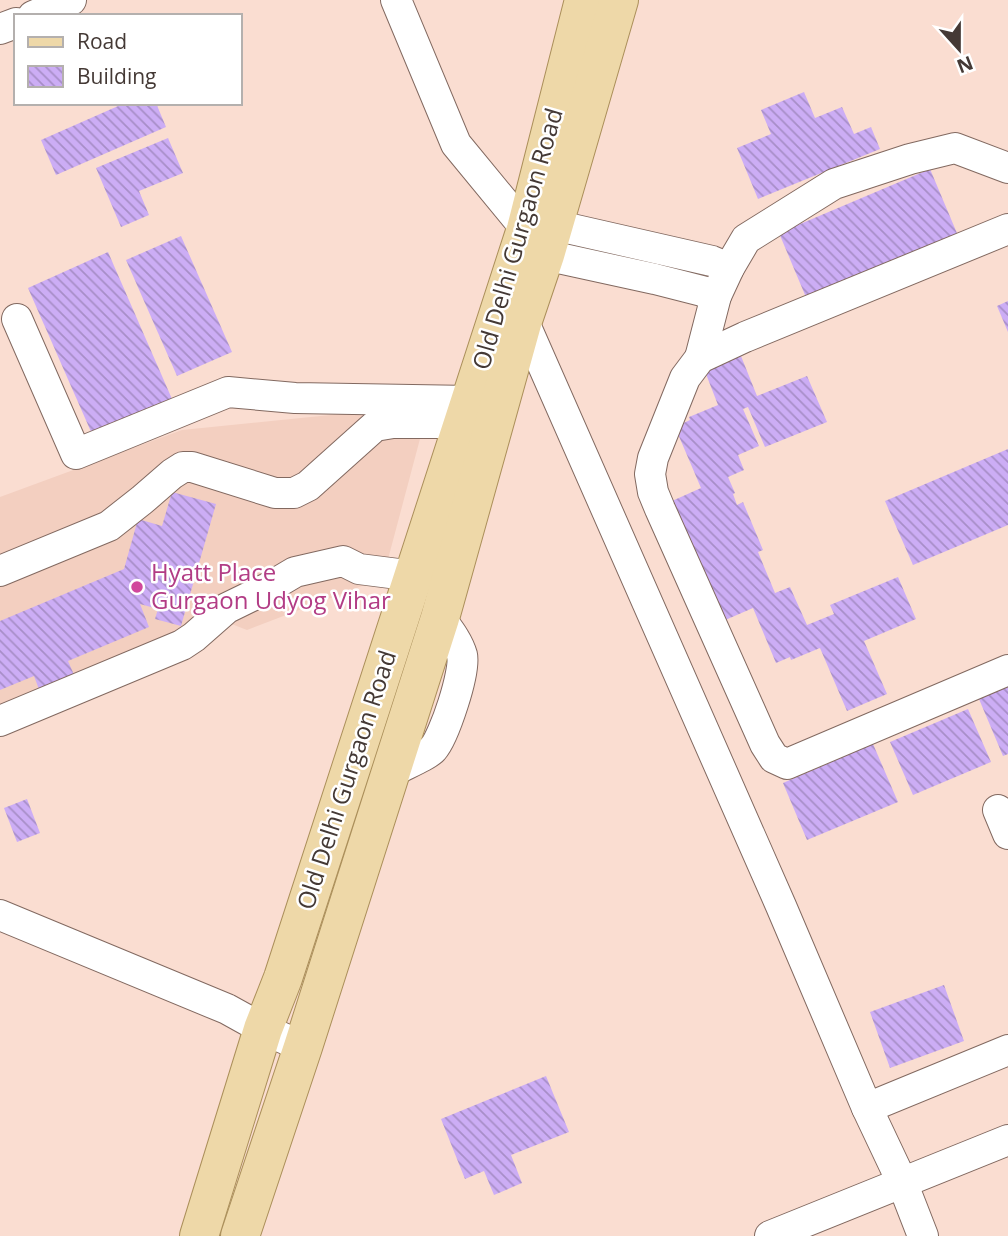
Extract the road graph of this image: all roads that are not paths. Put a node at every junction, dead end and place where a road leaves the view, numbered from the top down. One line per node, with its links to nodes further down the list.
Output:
1 (71, 0): 5 (street)
2 (396, 0): 8 (street)
3 (584, 0): 8 (main road, Old Delhi Gurgaon Road)
4 (619, 0): 8 (main road, Old Delhi Gurgaon Road)
5 (38, 14)
6 (1008, 168): 9 (street)
7 (1008, 229): 13 (street)
8 (541, 236): 9 (street); 10 (street); 12 (main road, Old Delhi Gurgaon Road); 14 (main road, Old Delhi Gurgaon Road)
9 (729, 268): 10 (street)
10 (716, 296): 13 (street)
11 (17, 319): 14 (street)
12 (523, 320): 21 (main road, Old Delhi Gurgaon Road); 23 (street)
13 (700, 358): 17 (street)
14 (467, 412): 15 (street); 16 (main road, Old Delhi Gurgaon Road)
15 (0, 571)
16 (414, 576): 18 (street); 20 (main road, Old Delhi Gurgaon Road)
17 (1008, 670)
18 (0, 721)
19 (0, 915): 20 (street)
20 (263, 1029): 21 (street); 26 (main road, Old Delhi Gurgaon Road)
21 (303, 1047): 27 (main road, Old Delhi Gurgaon Road)
22 (1008, 1050): 23 (street)
23 (867, 1108): 25 (street)
24 (1008, 1140): 25 (street)
25 (902, 1182): 28 (street); 29 (street)
26 (199, 1236)
27 (240, 1236)
28 (770, 1236)
29 (923, 1236)

